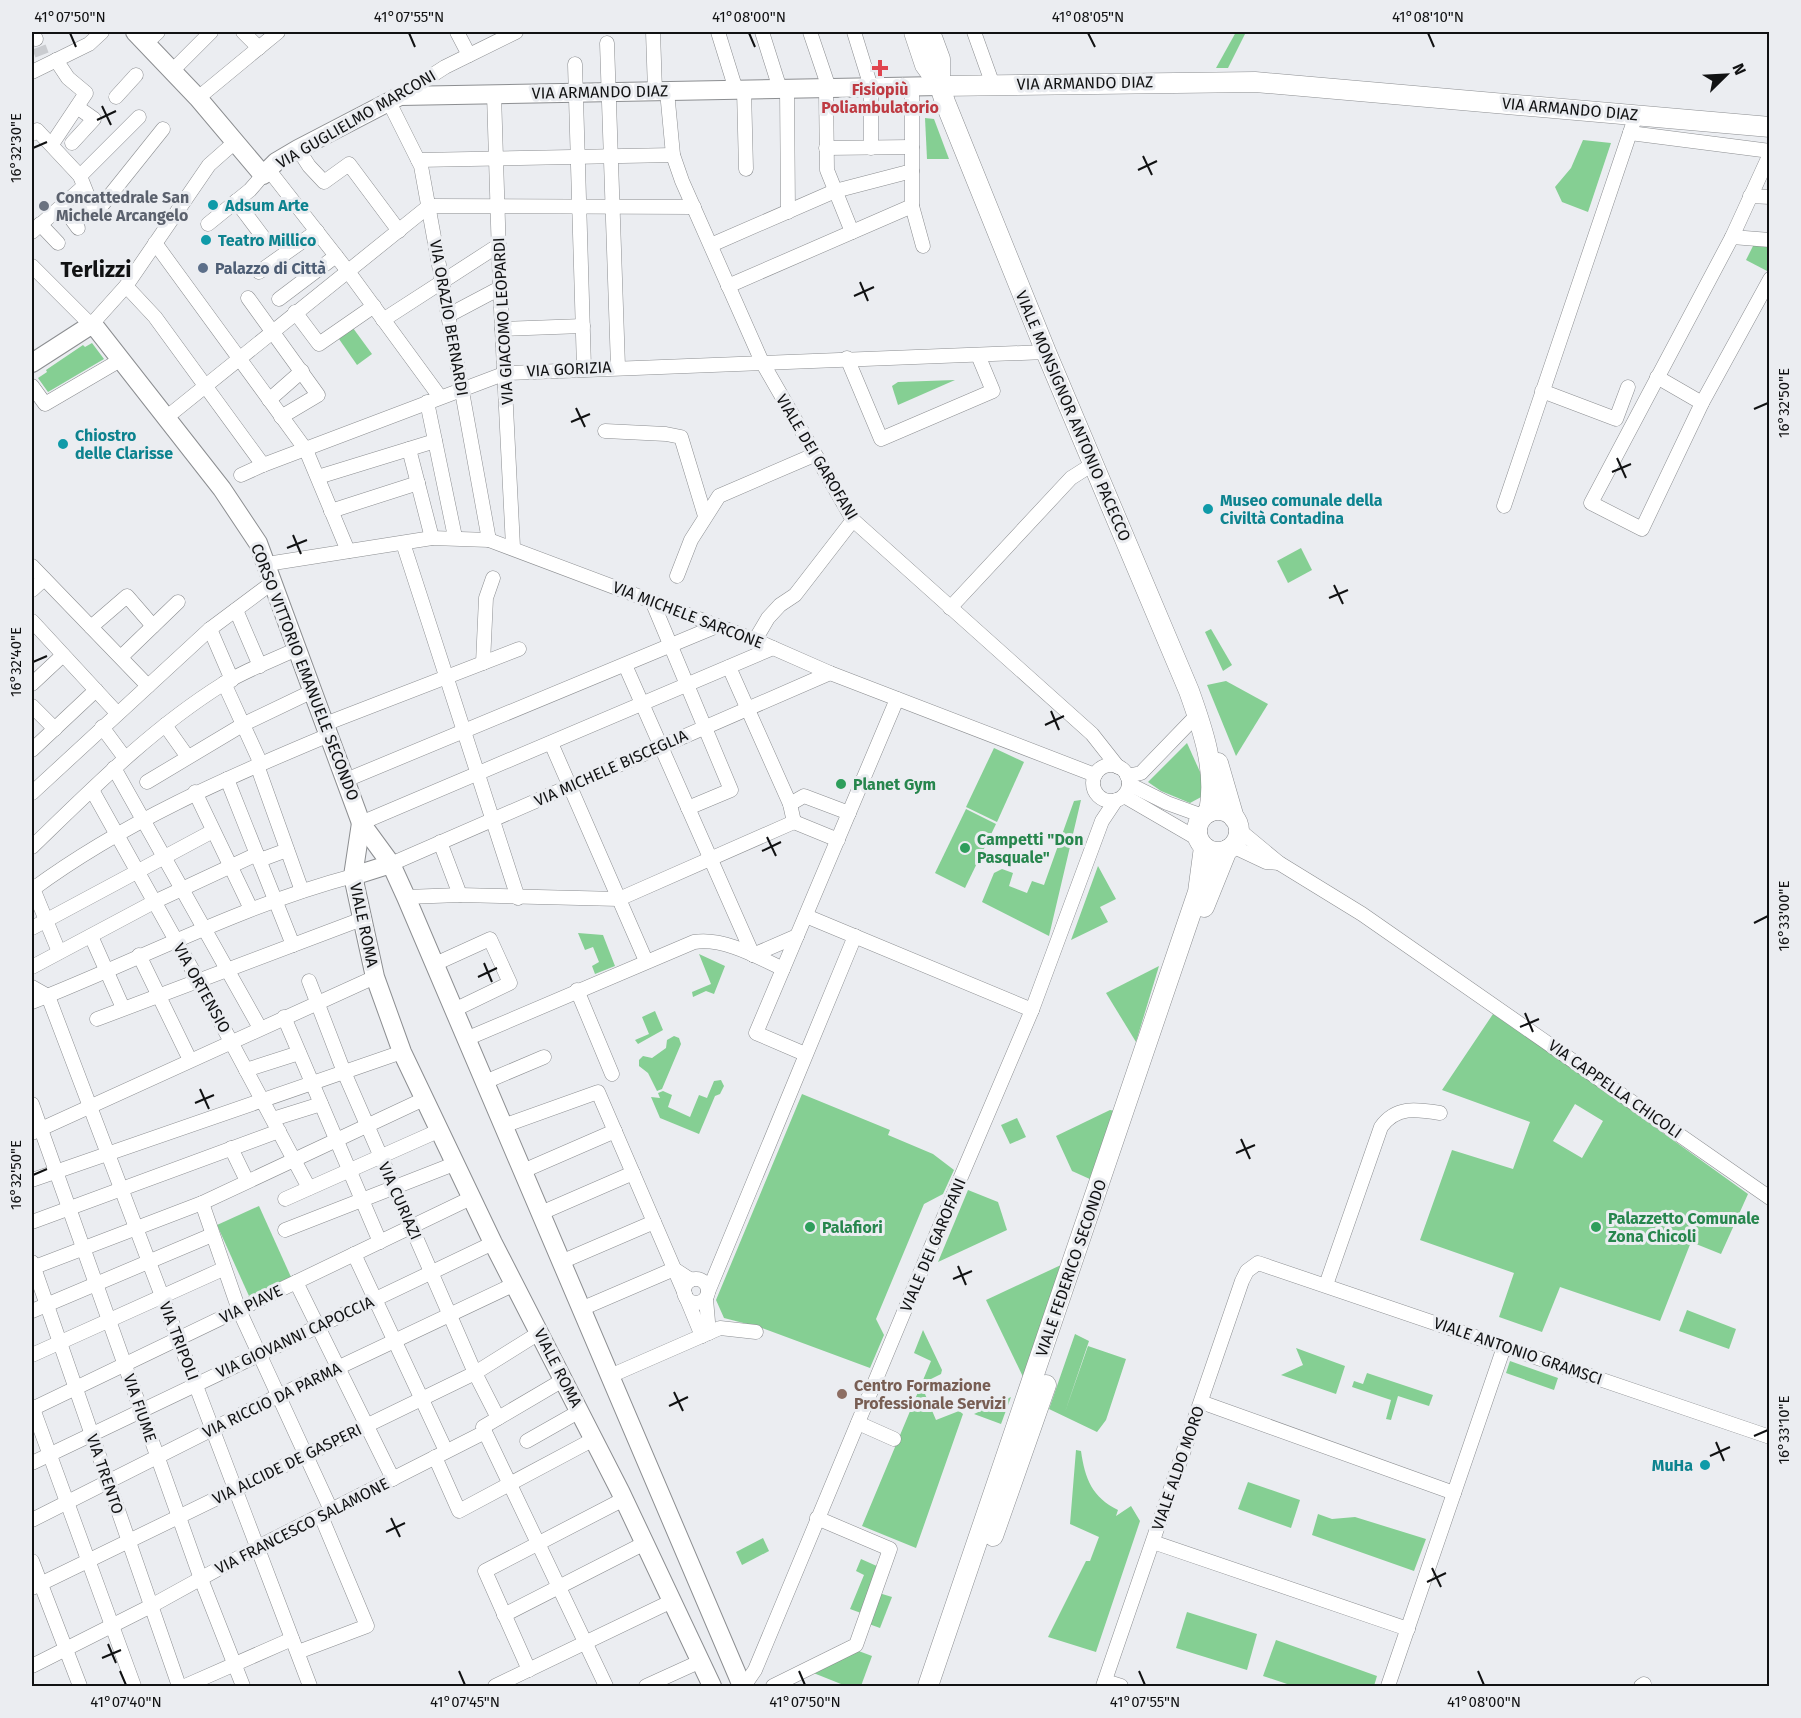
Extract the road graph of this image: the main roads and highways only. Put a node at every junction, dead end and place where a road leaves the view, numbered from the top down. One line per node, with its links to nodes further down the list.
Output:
1 (914, 32): 3 (main road)
2 (930, 32): 3 (main road)
3 (940, 86): 4 (main road, VIA ARMANDO DIAZ); 5 (main road, VIALE MONSIGNOR ANTONIO PACECCO)
4 (1770, 127)
5 (1207, 746): 6 (main road, VIALE MONSIGNOR ANTONIO PACECCO); 7 (main road, VIALE MONSIGNOR ANTONIO PACECCO)
6 (1206, 814): 7 (main road); 8 (main road)
7 (1233, 836): 8 (main road); 10 (main road, VIALE FEDERICO SECONDO)
8 (1201, 843): 9 (main road, VIALE FEDERICO SECONDO)
9 (928, 1686)
10 (943, 1686)

